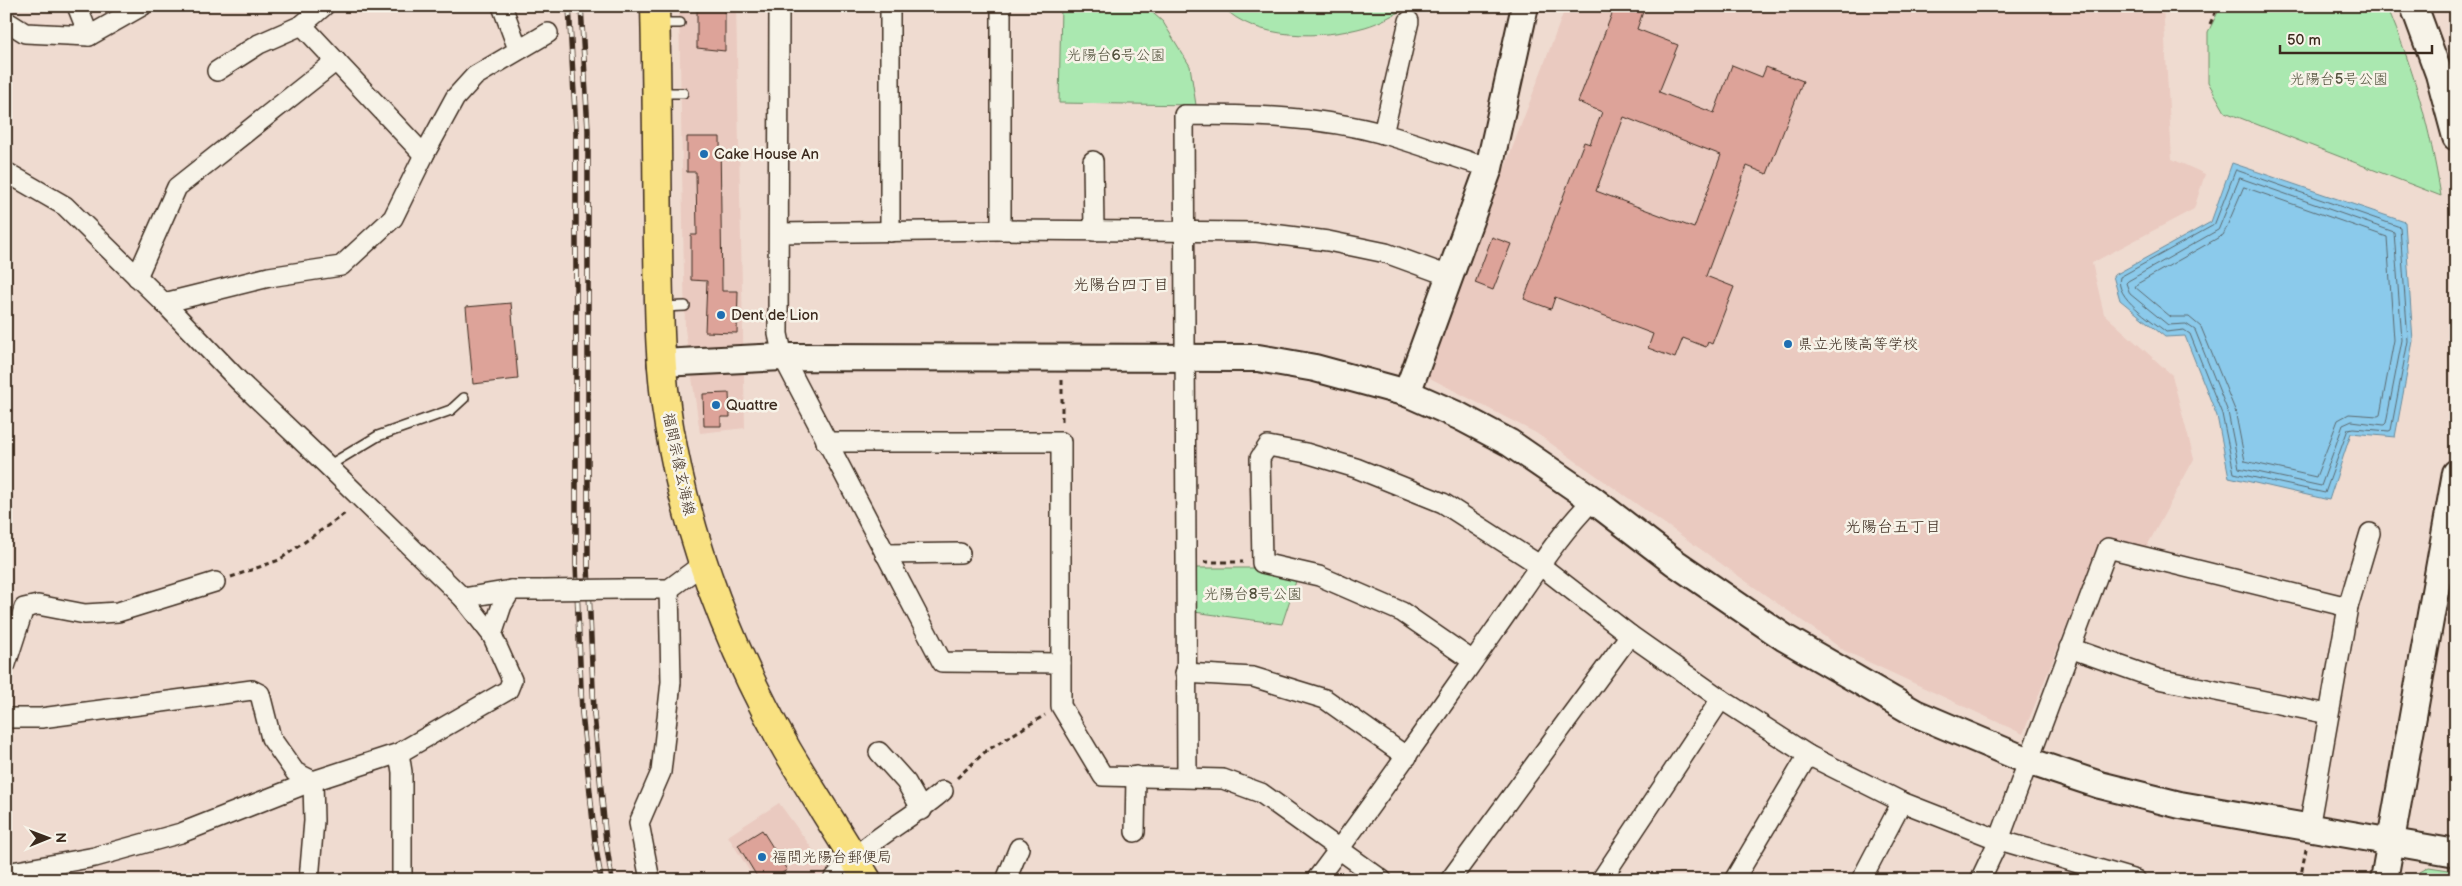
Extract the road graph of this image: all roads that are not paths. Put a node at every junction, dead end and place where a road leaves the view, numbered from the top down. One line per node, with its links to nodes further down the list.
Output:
1 (77, 6): 15 (street)
2 (142, 6): 15 (street)
3 (324, 6): 13 (street)
4 (502, 6): 16 (street)
5 (779, 6): 29 (street)
6 (890, 6): 28 (street)
7 (1001, 6): 25 (street)
8 (1525, 6): 23 (street)
9 (2414, 6): 20 (street)
10 (664, 17): 35 (main road, 福間宗像玄海線)
11 (6, 21): 15 (street)
12 (1409, 21): 19 (street)
13 (302, 25): 17 (street); 18 (street)
14 (548, 32): 16 (street)
15 (89, 36)
16 (518, 49): 21 (street)
17 (336, 61): 21 (street); 31 (street)
18 (217, 71)
19 (1383, 134): 23 (street); 27 (street)
20 (2456, 137)
21 (424, 155): 32 (street)
22 (1093, 161): 26 (street)
23 (1489, 168): 30 (street)
24 (6, 172): 31 (street)
25 (1001, 230): 26 (street); 28 (street)
26 (1094, 231): 27 (street)
27 (1186, 231): 30 (street); 34 (street)
28 (890, 232): 29 (street)
29 (779, 233): 33 (street)
30 (1449, 276): 36 (street)
31 (137, 277): 32 (street)
32 (164, 303): 39 (street)
33 (783, 357): 34 (street); 35 (street); 38 (street)
34 (1185, 357): 36 (street); 58 (street)
35 (661, 363): 45 (main road, 福間宗像玄海線)
36 (1407, 393): 41 (street)
37 (464, 398): 39 (lane)
38 (826, 442): 44 (street); 56 (street)
39 (328, 466): 50 (street)
40 (2456, 473): 76 (street)
41 (1593, 500): 46 (street); 66 (street)
42 (2370, 532): 51 (street)
43 (960, 553): 44 (street)
44 (885, 554): 56 (street)
45 (703, 564): 48 (street); 80 (main road, 福間宗像玄海線)
46 (1541, 566): 53 (street); 55 (street); 55 (street)
47 (215, 582): 57 (street)
48 (669, 589): 49 (street, bridge); 85 (street)
49 (511, 590): 50 (street); 52 (street)
50 (463, 598): 52 (street)
51 (2348, 607): 54 (street); 60 (street)
52 (492, 635): 63 (street)
53 (1630, 635): 59 (street); 90 (street)
54 (2070, 648): 60 (street); 66 (street)
55 (1474, 661): 65 (street)
56 (1061, 662): 67 (street)
57 (6, 664)
58 (1186, 673): 65 (street); 68 (street)
59 (1721, 699): 64 (street); 91 (street)
60 (2328, 714): 73 (street)
61 (6, 718): 69 (street)
62 (879, 752): 72 (street)
63 (399, 753): 69 (street); 84 (street)
64 (1808, 755): 71 (street); 92 (street)
65 (1407, 757): 78 (street)
66 (2028, 761): 73 (street); 75 (street)
67 (1136, 776): 68 (street); 74 (street)
68 (1187, 777): 78 (street)
69 (313, 781): 81 (street); 83 (street)
70 (944, 791): 72 (street)
71 (1902, 802): 75 (street); 93 (street)
72 (922, 810): 80 (street)
73 (2309, 828): 76 (street)
74 (1135, 832)
75 (1999, 840): 82 (street); 94 (street)
76 (2391, 842): 79 (street); 96 (street)
77 (1020, 848): 87 (street)
78 (1339, 849): 88 (street); 89 (street)
79 (2456, 852)
80 (860, 869): 86 (street)
81 (6, 873)
82 (2091, 874): 95 (street)
83 (309, 880)
84 (402, 880)
85 (650, 880)
86 (834, 880)
87 (1006, 880)
88 (1316, 880)
89 (1382, 880)
90 (1450, 880)
91 (1600, 880)
92 (1734, 880)
93 (1861, 880)
94 (1980, 880)
95 (2136, 880)
96 (2384, 880)

